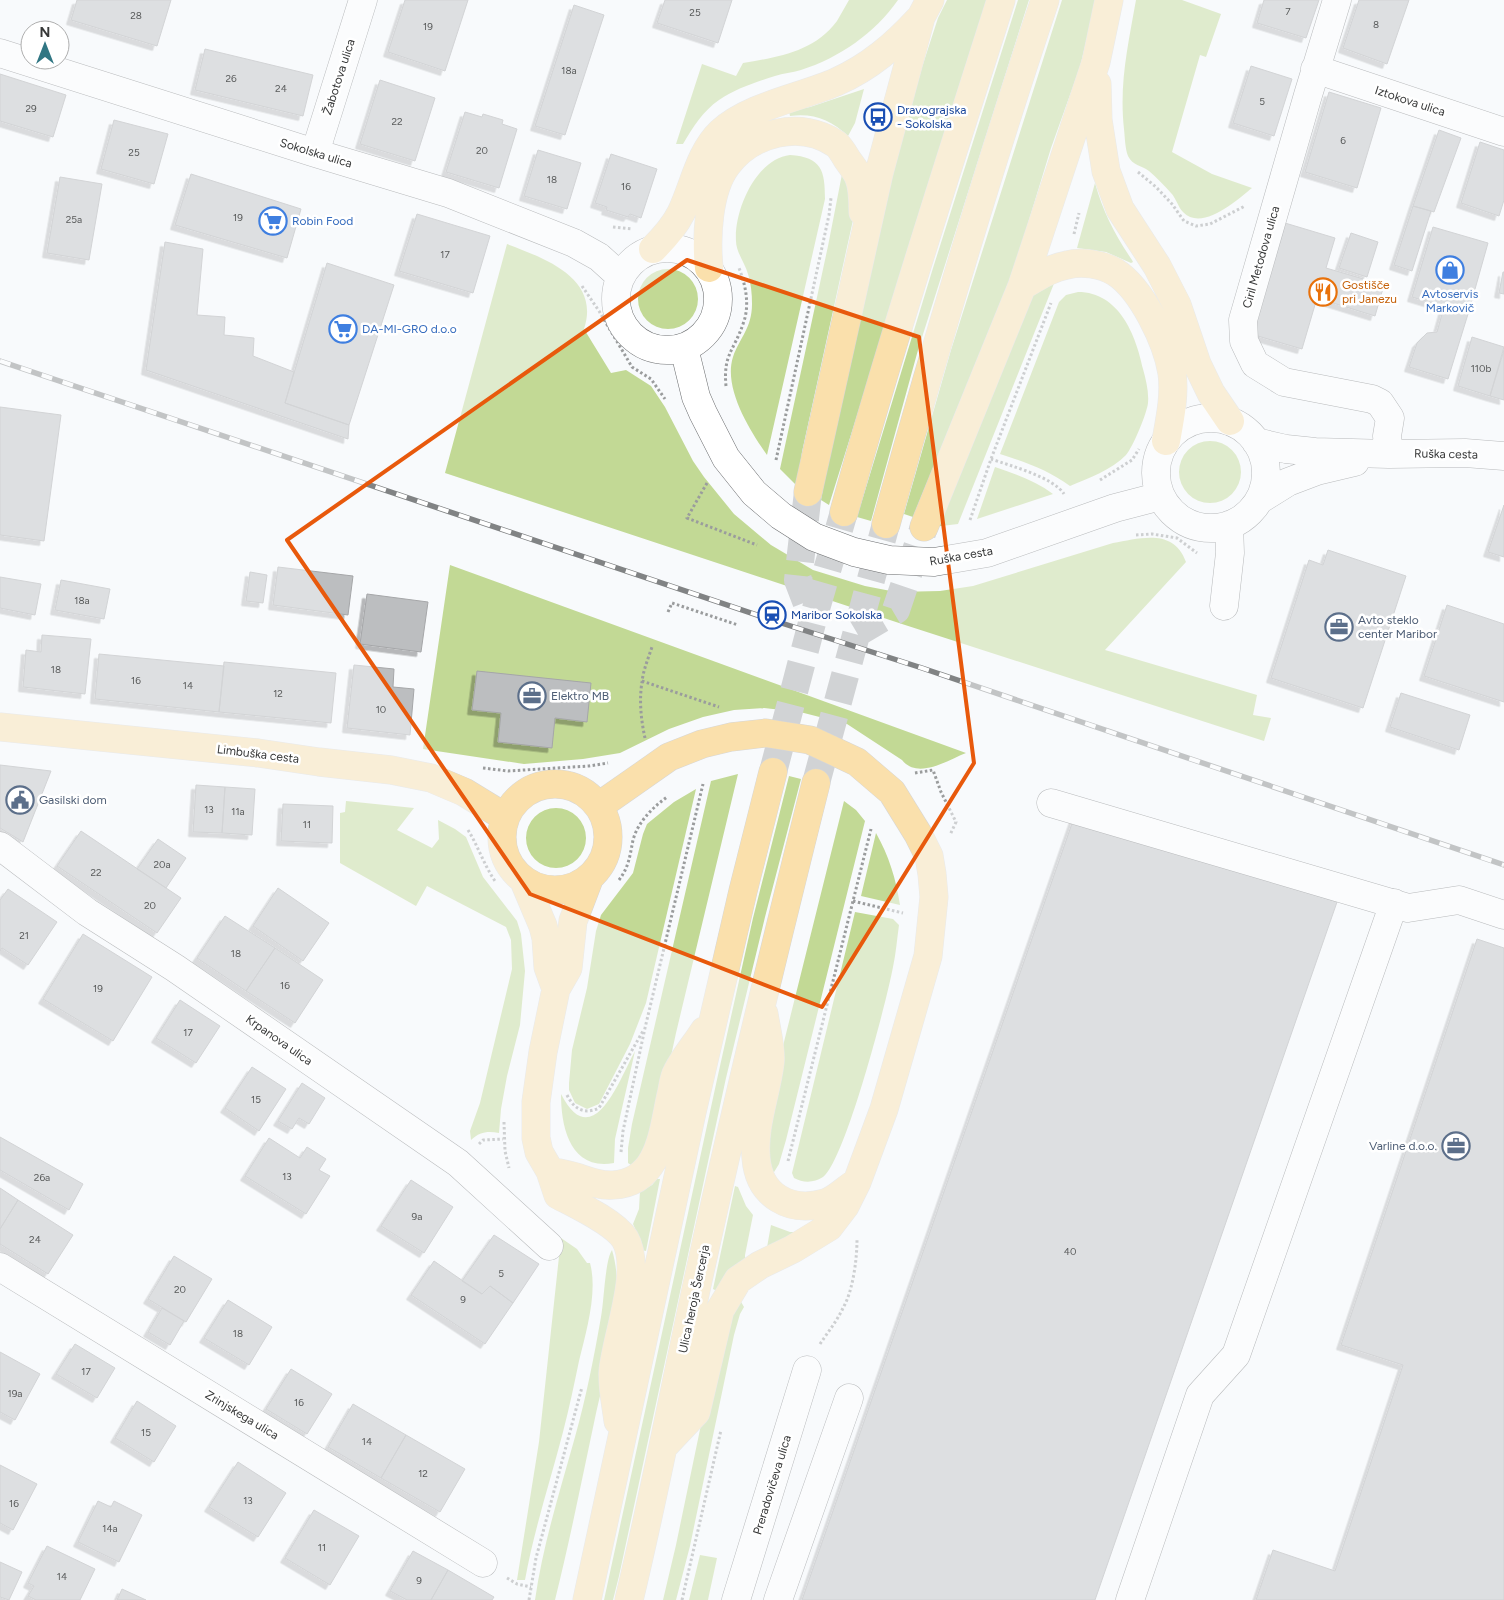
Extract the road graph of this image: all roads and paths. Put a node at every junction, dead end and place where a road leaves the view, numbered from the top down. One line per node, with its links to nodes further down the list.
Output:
1 (363, 0): 11 (street, Žabotova ulica)
2 (1001, 0): 35 (main road)
3 (1045, 0): 37 (main road)
4 (1108, 0): 8 (main road)
5 (1337, 0): 9 (street, Ciril Metodova ulica)
6 (925, 9): 15 (main road); 16 (main road)
7 (0, 53): 11 (street, Sokolska ulica)
8 (1096, 62): 19 (main road); 22 (main road)
9 (1315, 69): 10 (street, Iztokova ulica); 25 (street, Ciril Metodova ulica)
10 (1504, 132)
11 (315, 153): 18 (street, Sokolska ulica)
12 (844, 155): 15 (main road); 17 (main road); 28 (path)
13 (1131, 168): 14 (path)
14 (1251, 203)
15 (863, 241): 31 (main road)
16 (653, 249): 17 (street); 18 (street)
17 (709, 268): 21 (street)
18 (621, 277): 21 (street)
19 (1022, 286): 24 (main road); 39 (main road)
20 (1053, 300): 27 (path)
21 (684, 348): 33 (street, Ruška cesta)
22 (1230, 421): 23 (street); 24 (street)
23 (1256, 442): 25 (street); 34 (street)
24 (1153, 443): 30 (path); 33 (street)
25 (1389, 454): 26 (street, Ruška cesta); 34 (street)
26 (1504, 456)
27 (991, 459): 32 (path); 36 (path)
28 (776, 460)
29 (712, 476): 40 (path)
30 (1100, 480)
31 (808, 492)
32 (1065, 496)
33 (1161, 496): 38 (street)
34 (1259, 500): 38 (street)
35 (844, 512)
36 (970, 520)
37 (886, 524)
38 (1230, 524): 41 (street)
39 (924, 527)
40 (757, 545)
41 (1224, 606)
42 (668, 612): 43 (path)
43 (738, 625)
44 (652, 648): 45 (path)
45 (642, 681): 46 (path); 48 (path)
46 (719, 707)
47 (0, 727): 55 (main road, Limbuška cesta)
48 (647, 746)
49 (934, 770): 56 (path)
50 (773, 772): 68 (main road)
51 (816, 783): 67 (main road, Ulica heroja Šercerja)
52 (704, 784): 69 (path)
53 (1051, 803): 63 (street)
54 (599, 806): 55 (main road); 59 (main road); 75 (main road)
55 (505, 817): 60 (main road)
56 (956, 822)
57 (462, 825): 61 (path)
58 (0, 846): 77 (street, Krpanova ulica)
59 (589, 879): 60 (main road); 66 (main road)
60 (524, 881): 66 (main road)
61 (496, 883)
62 (852, 902): 64 (path)
63 (1394, 904): 65 (street); 90 (street)
64 (906, 914)
65 (1504, 915)
66 (556, 989): 73 (main road)
67 (761, 999): 75 (main road); 82 (main road, Ulica heroja Šercerja)
68 (714, 1017): 73 (main road); 83 (main road)
69 (645, 1028): 70 (path); 72 (path)
70 (563, 1088)
71 (505, 1115): 74 (path)
72 (621, 1156)
73 (550, 1171): 83 (main road)
74 (512, 1175)
75 (857, 1182): 82 (main road)
76 (857, 1239): 79 (path)
77 (549, 1246)
78 (0, 1268): 84 (street, Zrinjskega ulica)
79 (807, 1370): 88 (street, Preradovičeva ulica)
80 (583, 1382): 85 (path)
81 (849, 1398): 89 (street)
82 (664, 1446): 87 (main road, Ulica heroja Šercerja)
83 (621, 1447): 86 (main road)
84 (483, 1563)
85 (530, 1600)
86 (587, 1600)
87 (629, 1600)
88 (736, 1600)
89 (778, 1600)
90 (1130, 1600)

